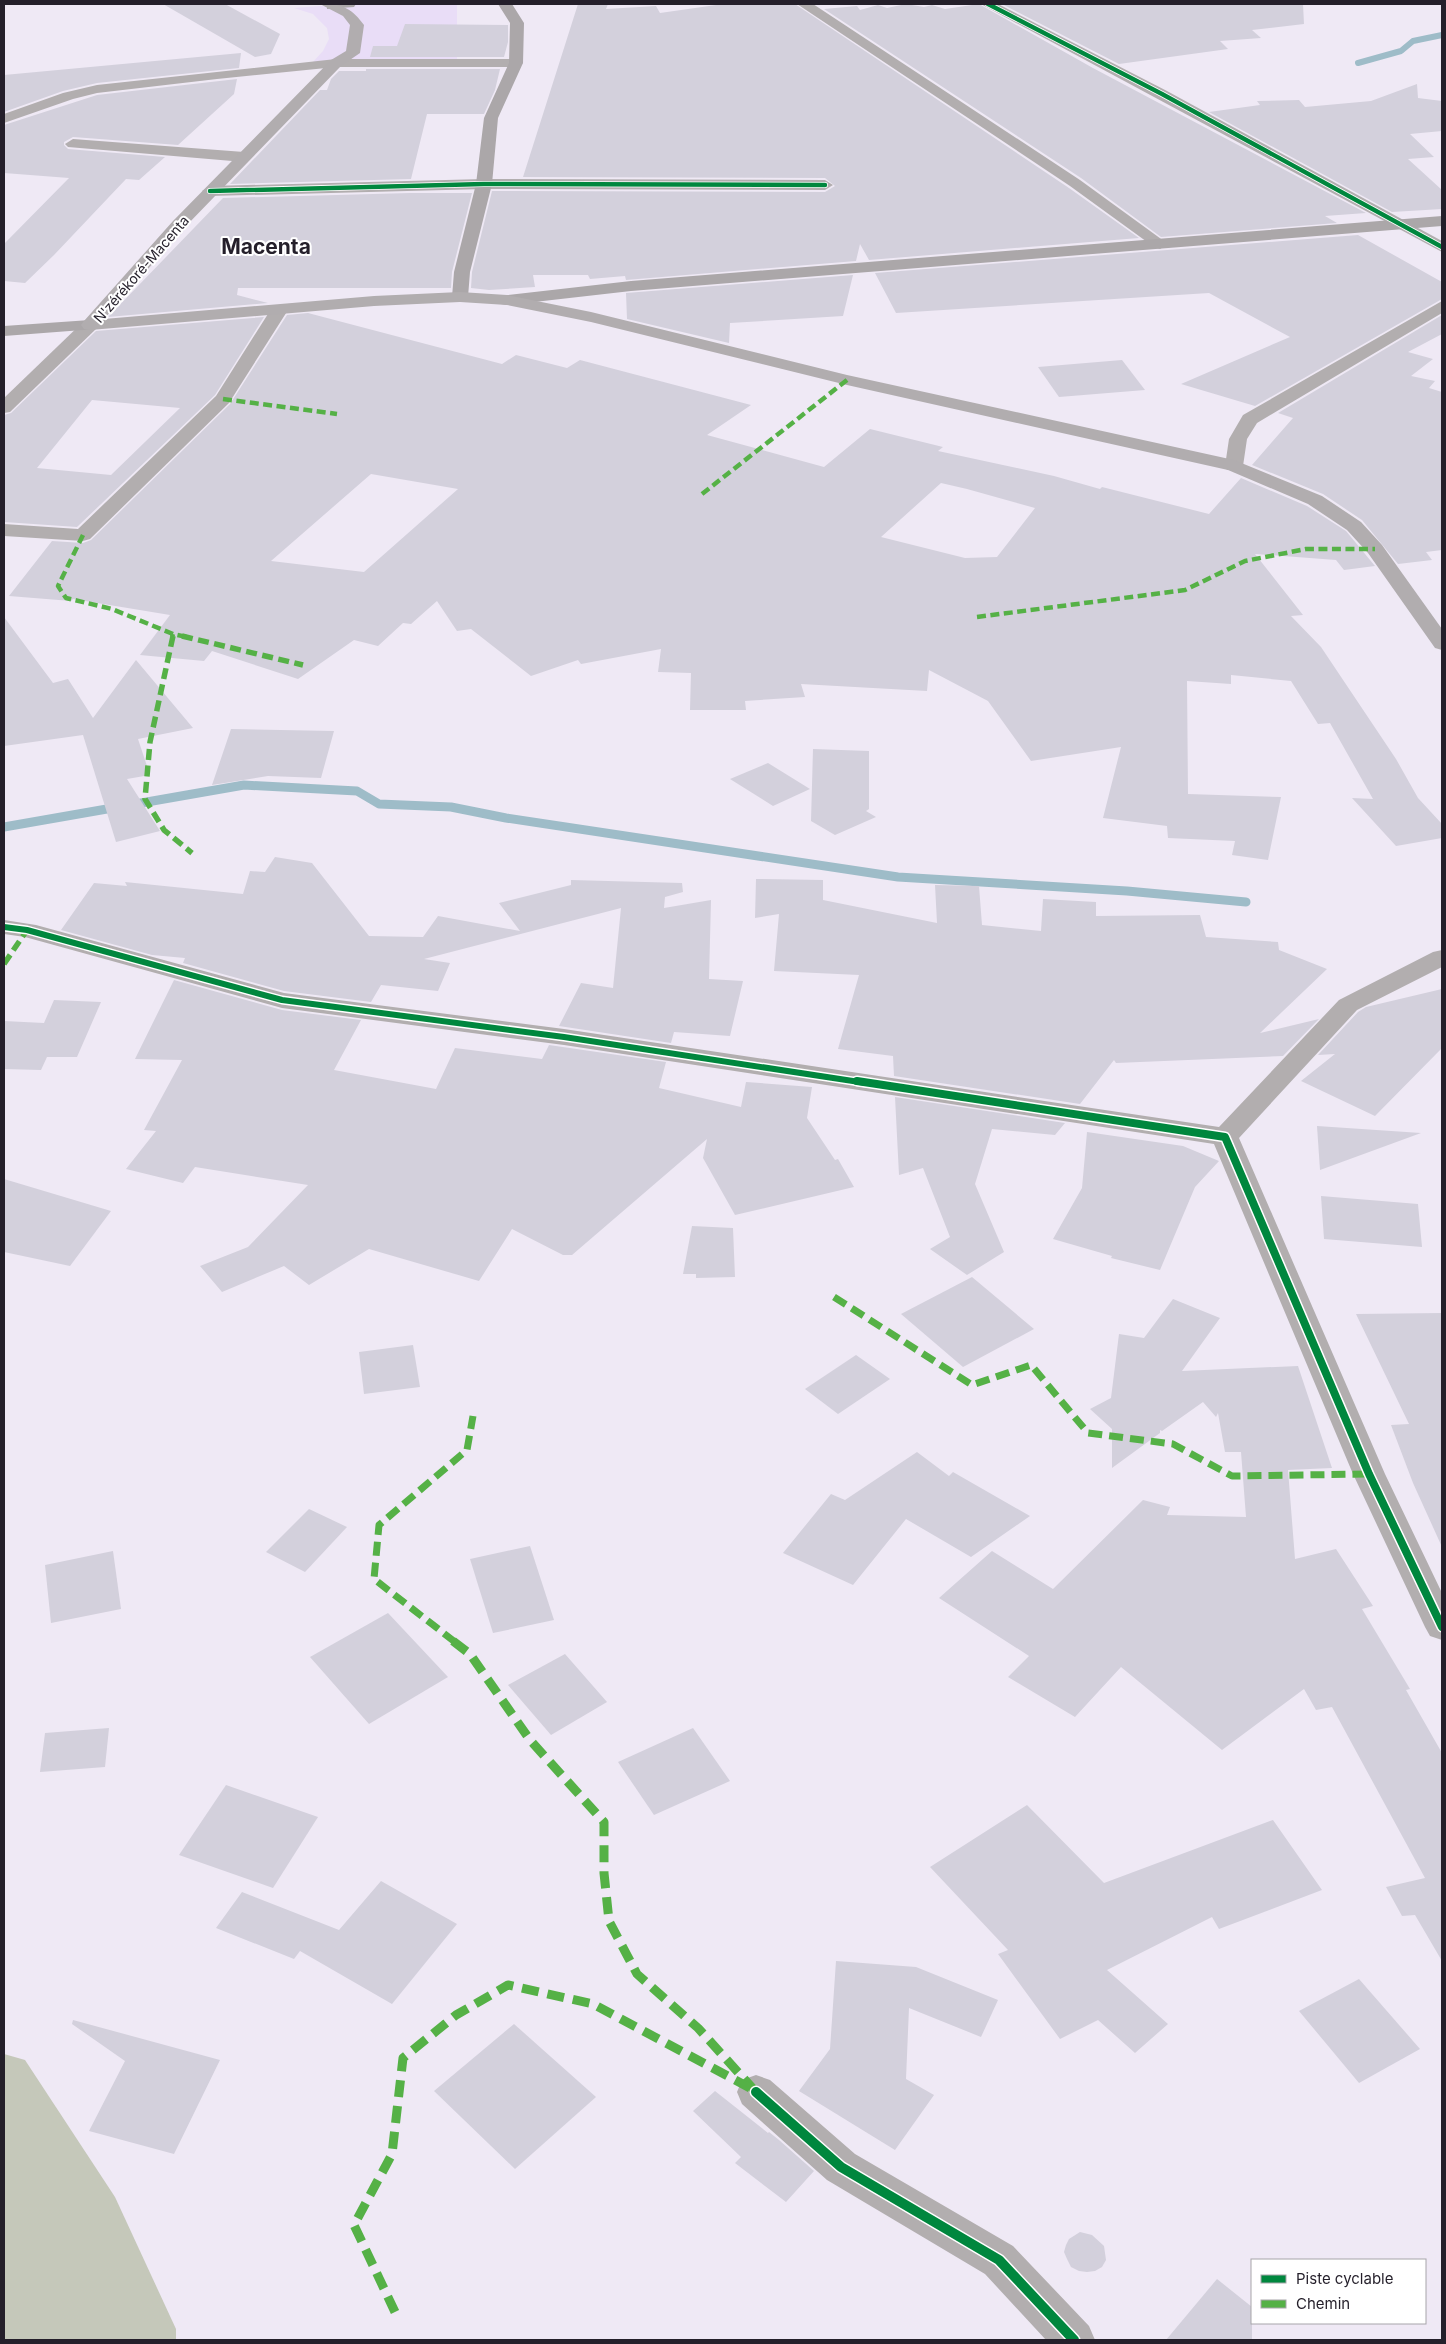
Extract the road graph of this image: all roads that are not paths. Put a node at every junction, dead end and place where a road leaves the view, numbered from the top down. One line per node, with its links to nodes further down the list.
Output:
1 (349, 4): 5 (main road)
2 (505, 4): 6 (main road)
3 (804, 4): 16 (street)
4 (988, 4): 15 (street)
5 (329, 5): 7 (highway, N'zérékoré-Macenta)
6 (516, 63): 7 (street); 11 (main road)
7 (336, 64): 8 (street); 10 (highway, N'zérékoré-Macenta)
8 (4, 119)
9 (73, 144): 10 (street)
10 (244, 157): 13 (highway, N'zérékoré-Macenta)
11 (484, 184): 12 (street); 13 (street); 18 (main road)
12 (825, 185)
13 (210, 191): 22 (highway, N'zérékoré-Macenta)
14 (1442, 221): 15 (main road)
15 (1401, 224): 16 (main road); 17 (street)
16 (1160, 244): 19 (main road)
17 (1442, 247)
18 (460, 297): 19 (highway, N'zérékoré-Macenta); 21 (highway, N'zérékoré-Macenta)
19 (507, 300): 25 (highway, N'zérékoré-Macenta)
20 (1442, 306): 25 (street)
21 (278, 310): 22 (highway, N'zérékoré-Macenta); 26 (street)
22 (90, 325): 23 (main road); 24 (street)
23 (4, 331)
24 (4, 408)
25 (1234, 466): 27 (highway, N'zérékoré-Macenta)
26 (4, 530)
27 (1442, 644)
28 (4, 927): 30 (street)
29 (1442, 957): 30 (street)
30 (1225, 1137): 31 (street)
31 (1442, 1627)
32 (756, 2092): 33 (street)
33 (1074, 2340)

